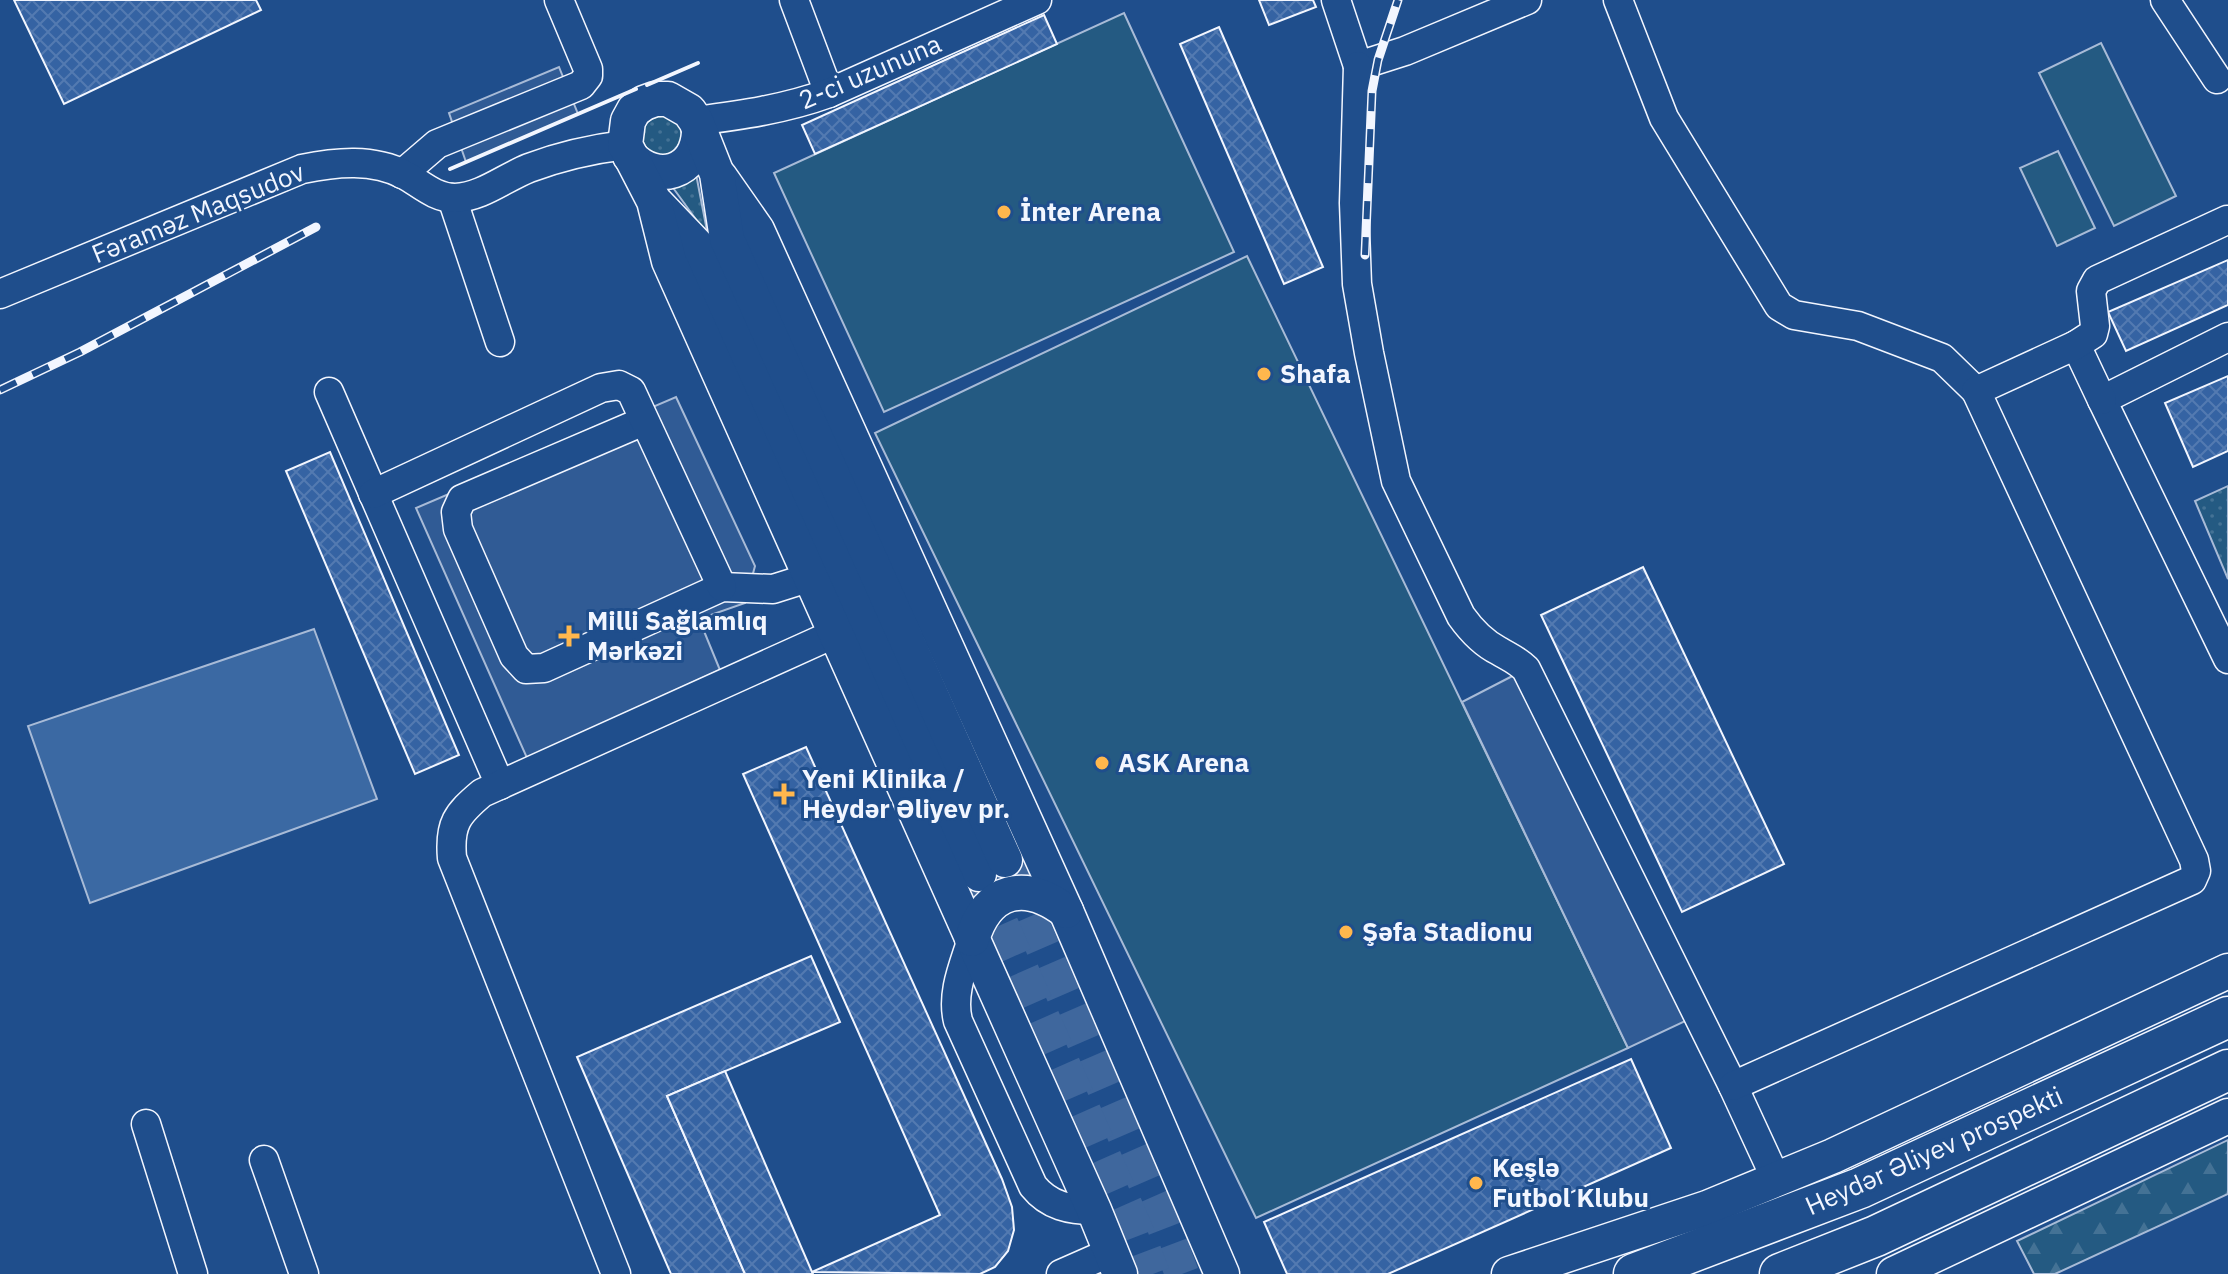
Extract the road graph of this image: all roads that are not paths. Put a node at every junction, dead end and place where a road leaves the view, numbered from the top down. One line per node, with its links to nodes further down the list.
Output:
1 (559, 0): 13 (street)
2 (794, 0): 10 (street)
3 (1037, 0): 10 (street, 2-ci uzununa)
4 (1336, 0): 8 (street)
5 (1527, 0): 8 (street)
6 (1618, 0): 22 (street)
7 (2165, 0): 9 (street)
8 (1358, 66): 37 (street)
9 (2217, 79)
10 (829, 93): 11 (street, 2-ci uzununa)
11 (697, 127): 12 (main road); 12 (main road); 14 (main road)
12 (628, 150): 15 (street); 16 (main road)
13 (402, 174): 15 (street, Fəraməz Maqsudov); 18 (street, Fəraməz Maqsudov)
14 (717, 174): 16 (main road); 32 (main road)
15 (452, 198): 20 (street)
16 (654, 201): 27 (main road)
17 (2227, 220): 21 (street)
18 (0, 294)
19 (2228, 337): 24 (street)
20 (500, 342)
21 (2076, 345): 22 (street); 24 (street)
22 (1976, 391): 37 (street)
23 (329, 392): 26 (street)
24 (2102, 400): 30 (street)
25 (644, 421): 26 (street); 28 (street); 28 (street)
26 (373, 494): 31 (street)
27 (811, 577): 28 (street); 29 (main road)
28 (722, 587)
29 (836, 633): 31 (street); 33 (main road)
30 (2228, 659)
31 (500, 785): 47 (street)
32 (1066, 911): 33 (main road); 44 (main road)
33 (972, 939): 42 (main road); 42 (street)
34 (2228, 971): 41 (main road)
35 (2228, 1017): 50 (highway, Heydər Əliyev prospekti)
36 (2228, 1070): 51 (highway, Heydər Əliyev prospekti)
37 (1733, 1086): 41 (street)
38 (2228, 1116): 52 (main road)
39 (146, 1124): 45 (street)
40 (264, 1160): 46 (street)
41 (1776, 1179): 49 (main road)
42 (1094, 1210): 43 (main road)
43 (1116, 1263): 48 (street)
44 (1219, 1271)
45 (193, 1274)
46 (304, 1274)
47 (616, 1274)
48 (1061, 1274)
49 (1509, 1274)
50 (1634, 1274)
51 (1780, 1274)
52 (1894, 1274)

